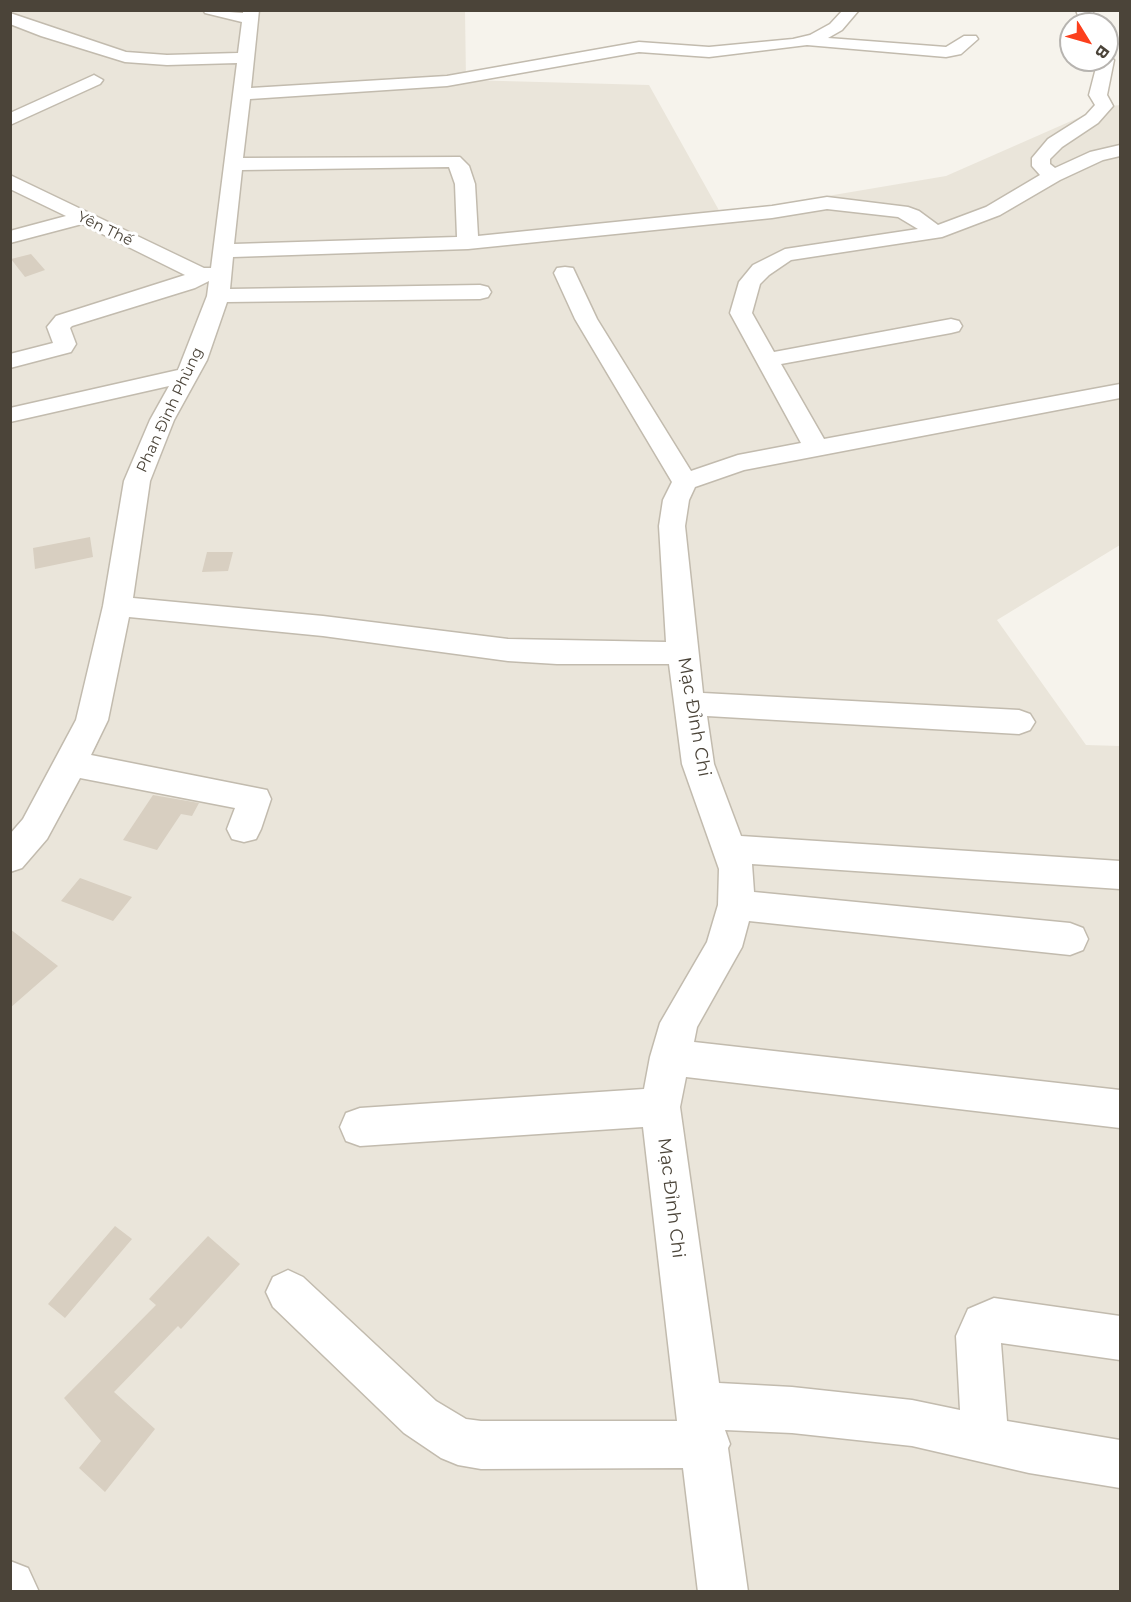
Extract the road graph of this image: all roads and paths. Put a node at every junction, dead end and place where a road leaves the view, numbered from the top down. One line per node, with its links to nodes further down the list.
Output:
1 (210, 10): 3 (street)
2 (852, 10): 6 (street)
3 (250, 15): 7 (street, Phan Đình Phùng)
4 (10, 18): 7 (street)
5 (970, 39): 6 (street)
6 (809, 41): 10 (street)
7 (245, 58): 10 (street, Phan Đình Phùng)
8 (1103, 72): 11 (street)
9 (94, 80): 12 (street)
10 (243, 94): 14 (street, Phan Đình Phùng)
11 (1112, 103): 15 (street)
12 (10, 120)
13 (1120, 151): 15 (street)
14 (232, 164): 22 (street); 24 (street, Phan Đình Phùng)
15 (1053, 176): 20 (street)
16 (10, 181): 17 (street, Yên Thế)
17 (31, 190): 18 (street); 19 (street, Yên Thế)
18 (10, 196)
19 (82, 218): 21 (street); 24 (street, Yên Thế)
20 (935, 233): 22 (street); 27 (street)
21 (10, 237)
22 (468, 243): 24 (street)
23 (565, 273): 33 (street)
24 (216, 274): 25 (street); 28 (street); 29 (street, Phan Đình Phùng)
25 (480, 292)
26 (951, 326): 27 (street)
27 (767, 360): 32 (street)
28 (10, 361)
29 (186, 375): 31 (street); 34 (street, Phan Đình Phùng)
30 (1120, 391): 32 (street)
31 (10, 415)
32 (816, 448): 33 (street)
33 (685, 482): 35 (street, Mạc Đỉnh Chi)
34 (117, 606): 35 (street); 38 (street, Phan Đình Phùng)
35 (682, 653): 36 (street, Mạc Đỉnh Chi)
36 (690, 704): 37 (street); 40 (street, Mạc Đỉnh Chi)
37 (1019, 722)
38 (71, 764): 39 (street); 41 (street, Phan Đình Phùng)
39 (244, 829)
40 (729, 849): 42 (street); 43 (street, Mạc Đỉnh Chi)
41 (10, 858)
42 (1120, 875)
43 (736, 905): 44 (street); 45 (street, Mạc Đỉnh Chi)
44 (1070, 939)
45 (669, 1057): 46 (street, Mạc Đỉnh Chi); 47 (street)
46 (660, 1107): 48 (street); 51 (street, Mạc Đỉnh Chi)
47 (1120, 1108)
48 (360, 1127)
49 (288, 1292): 51 (street)
50 (1120, 1338): 52 (street)
51 (703, 1424): 52 (street); 56 (street, Mạc Đỉnh Chi)
52 (986, 1440): 53 (street)
53 (1120, 1464)
54 (10, 1586): 55 (street)
55 (14, 1592)
56 (723, 1592)

